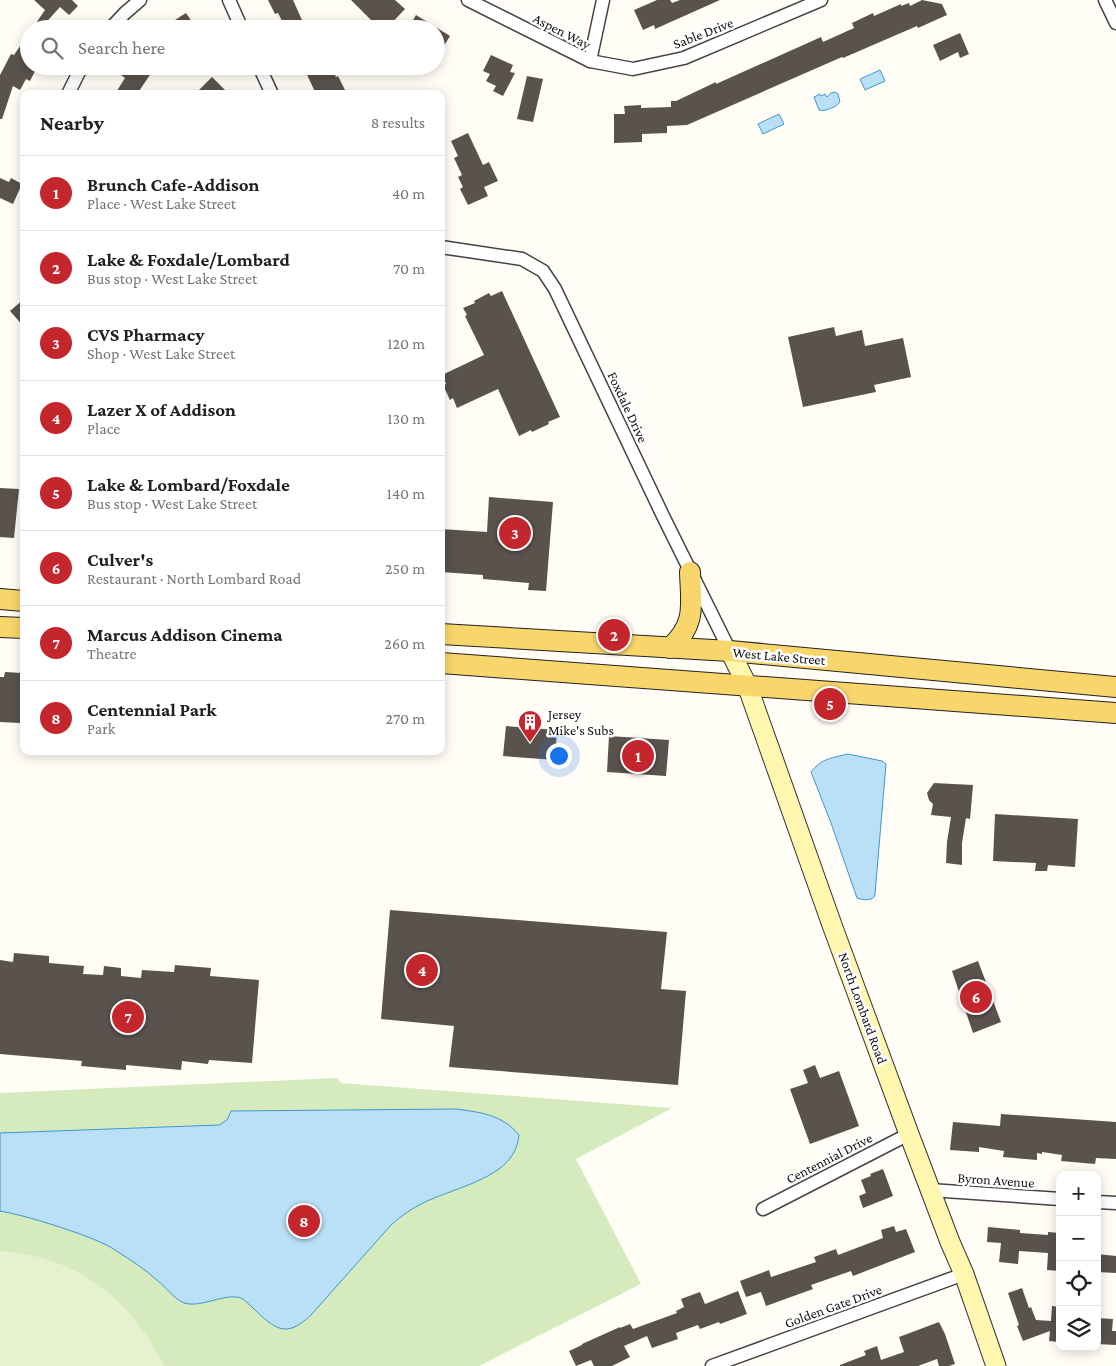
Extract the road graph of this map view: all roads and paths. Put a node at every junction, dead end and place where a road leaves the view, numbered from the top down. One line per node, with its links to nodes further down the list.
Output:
1 (140, 0): 7 (street)
2 (229, 0): 8 (street)
3 (468, 0): 10 (street, Aspen Way)
4 (603, 0): 10 (street)
5 (821, 0): 10 (street, Sable Drive)
6 (1105, 0): 9 (street)
7 (118, 20)
8 (238, 20)
9 (1116, 24)
10 (590, 61)
11 (78, 75): 13 (street)
12 (263, 75): 14 (street)
13 (70, 90)
14 (270, 90)
15 (445, 249): 16 (street, Foxdale Drive)
16 (690, 572): 22 (main road); 23 (street, Foxdale Drive)
17 (0, 599): 18 (main road)
18 (20, 601)
19 (0, 627): 20 (main road)
20 (20, 628)
21 (445, 634): 22 (main road, West Lake Street)
22 (670, 648): 23 (main road, West Lake Street)
23 (730, 651): 25 (street, North Lombard Road); 26 (main road, West Lake Street)
24 (445, 663): 25 (main road)
25 (747, 686): 27 (main road); 28 (street, North Lombard Road)
26 (1116, 687)
27 (1116, 712)
28 (909, 1134): 29 (street, North Lombard Road); 33 (street, Centennial Drive)
29 (930, 1190): 30 (street, Byron Avenue); 34 (street, North Lombard Road)
30 (1056, 1199)
31 (1101, 1202): 32 (street)
32 (1116, 1203)
33 (763, 1209)
34 (964, 1274): 35 (street, Golden Gate Drive); 36 (street, North Lombard Road)
35 (712, 1366)
36 (996, 1366)

